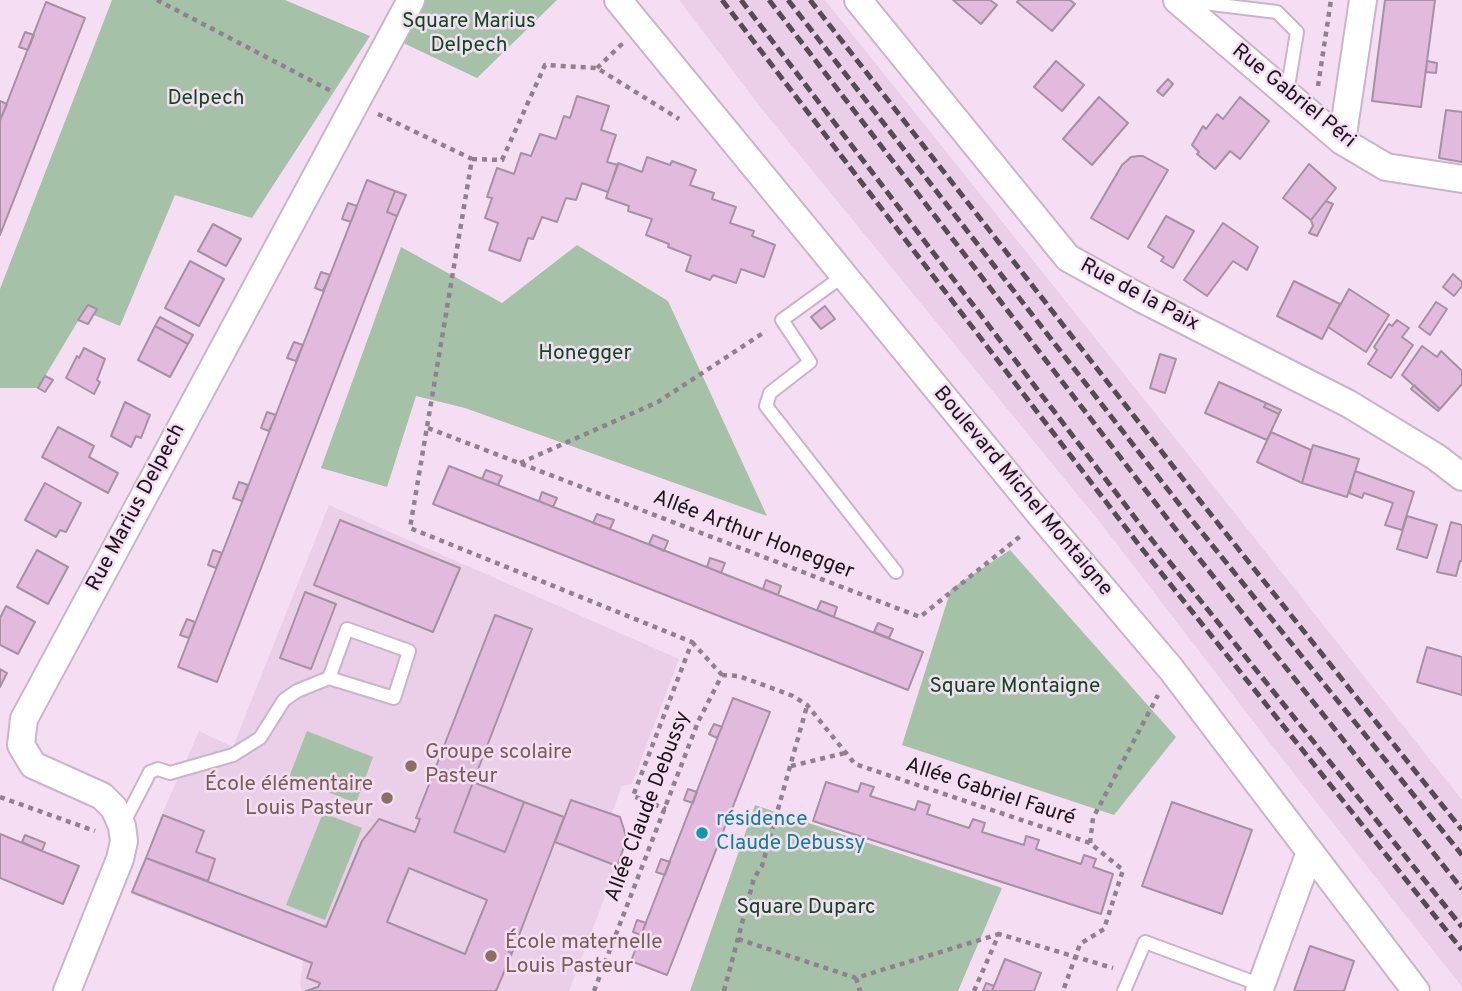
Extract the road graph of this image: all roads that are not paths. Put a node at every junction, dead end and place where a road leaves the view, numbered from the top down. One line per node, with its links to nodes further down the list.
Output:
1 (411, 0): 13 (street, Rue Marius Delpech)
2 (618, 0): 9 (street, Boulevard Michel Montaigne)
3 (858, 0): 10 (street, Rue de la Paix)
4 (1177, 0): 6 (street, Rue Gabriel Péri); 6 (lane)
5 (1363, 0): 7 (street)
6 (1287, 94): 7 (street, Rue Gabriel Péri)
7 (1342, 141): 8 (street, Rue Gabriel Péri)
8 (1462, 179)
9 (843, 276): 11 (lane); 14 (street, Boulevard Michel Montaigne)
10 (1462, 477)
11 (896, 572)
12 (329, 678): 12 (lane); 13 (lane)
13 (123, 834): 16 (street)
14 (1310, 852): 15 (street); 18 (street, Boulevard Michel Montaigne)
15 (1260, 988): 17 (lane)
16 (67, 991)
17 (1124, 991)
18 (1416, 991)

